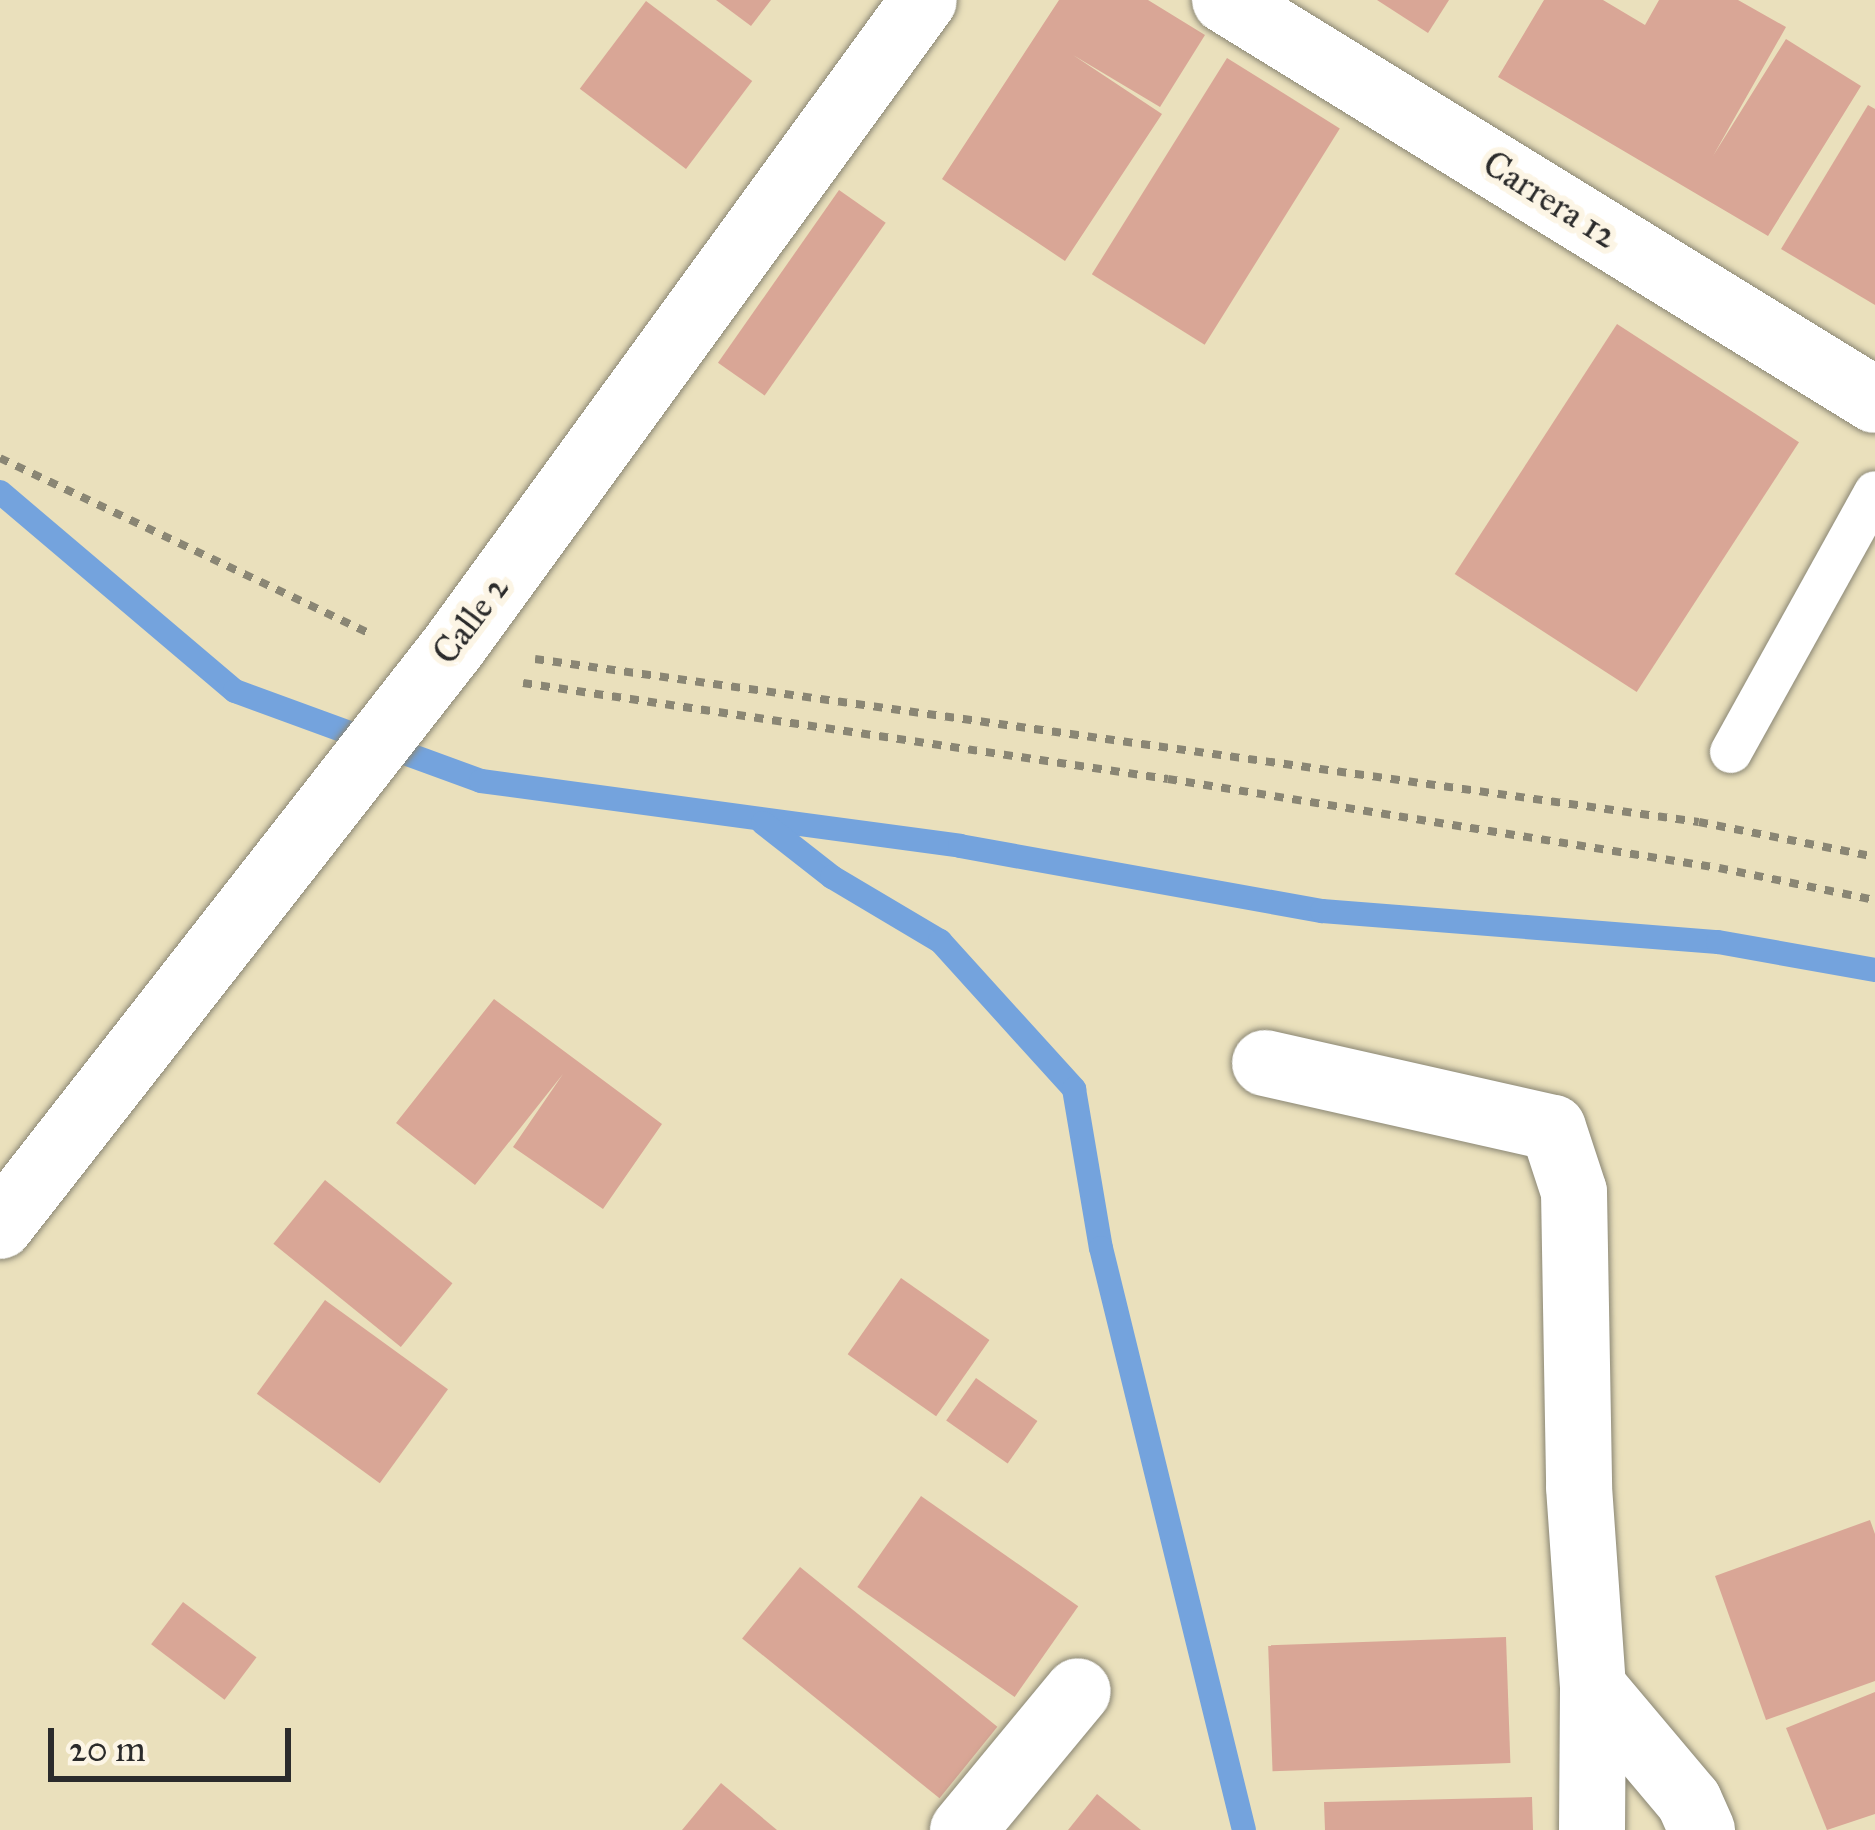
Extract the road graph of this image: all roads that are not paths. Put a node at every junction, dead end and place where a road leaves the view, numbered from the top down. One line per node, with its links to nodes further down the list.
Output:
1 (924, 0): 7 (street, Calle 2)
2 (1225, 0): 3 (street, Carrera 12)
3 (1875, 400)
4 (1875, 492): 5 (lane)
5 (1731, 752)
6 (1265, 1063): 8 (street)
7 (0, 1226)
8 (1593, 1687): 11 (street); 12 (street)
9 (1078, 1691): 10 (street)
10 (963, 1830)
11 (1592, 1830)
12 (1702, 1830)

